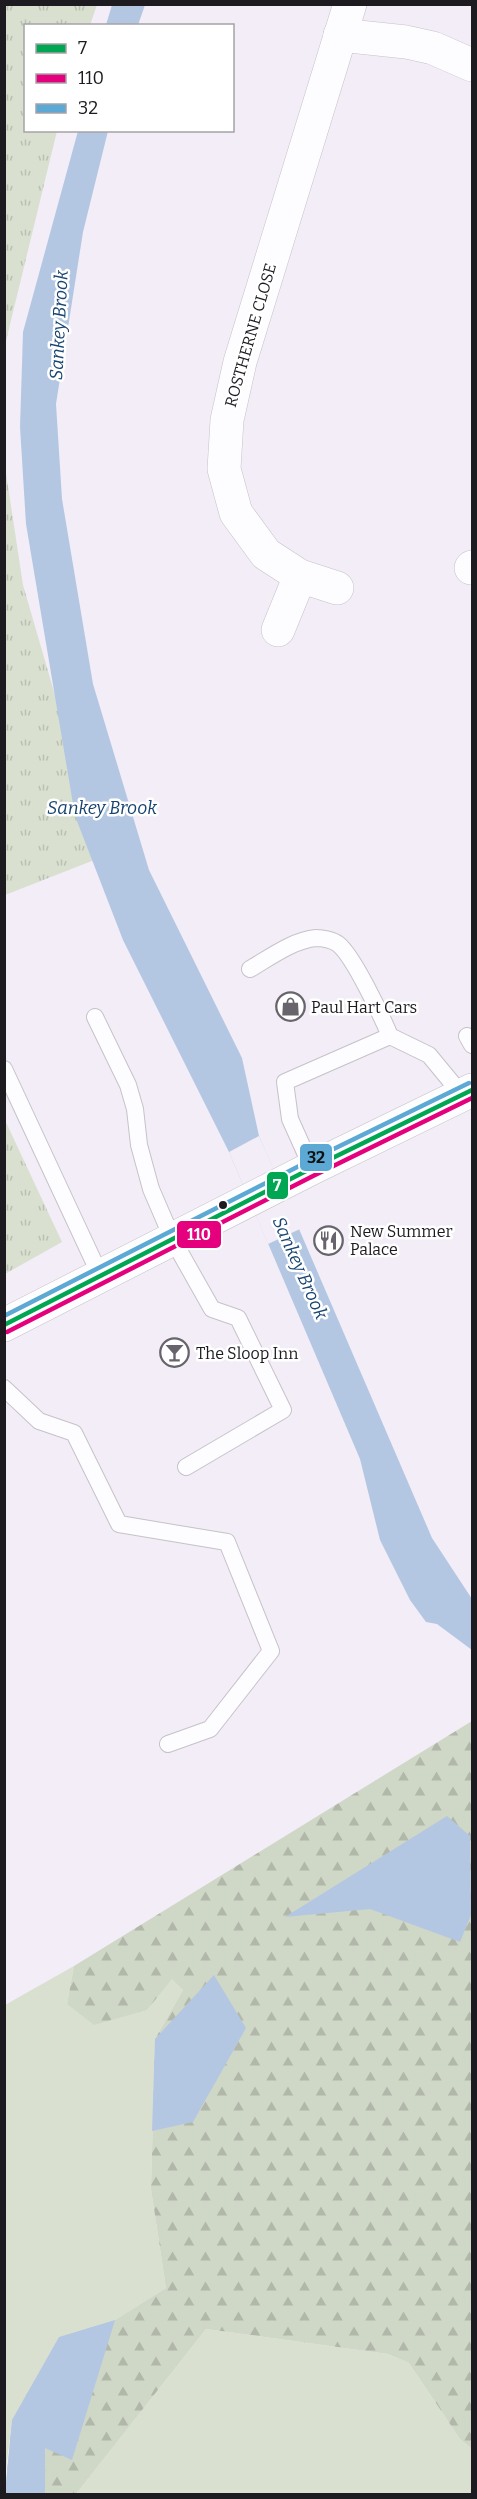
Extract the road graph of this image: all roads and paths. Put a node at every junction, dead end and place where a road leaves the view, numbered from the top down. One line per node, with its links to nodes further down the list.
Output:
1 (350, 4): 2 (street, ROSTHERNE CLOSE)
2 (340, 35): 3 (street); 4 (street, ROSTHERNE CLOSE)
3 (472, 64)
4 (300, 576): 5 (street, ROSTHERNE CLOSE); 6 (street)
5 (337, 588)
6 (278, 630)
7 (250, 969): 9 (lane)
8 (95, 1017): 13 (lane)
9 (390, 1036): 11 (lane); 12 (lane)
10 (4, 1069): 14 (lane)
11 (467, 1093): 12 (street)
12 (312, 1168): 13 (street)
13 (173, 1240): 14 (street); 17 (lane)
14 (100, 1275): 15 (street)
15 (4, 1325)
16 (4, 1388): 18 (lane)
17 (186, 1467)
18 (168, 1744)

